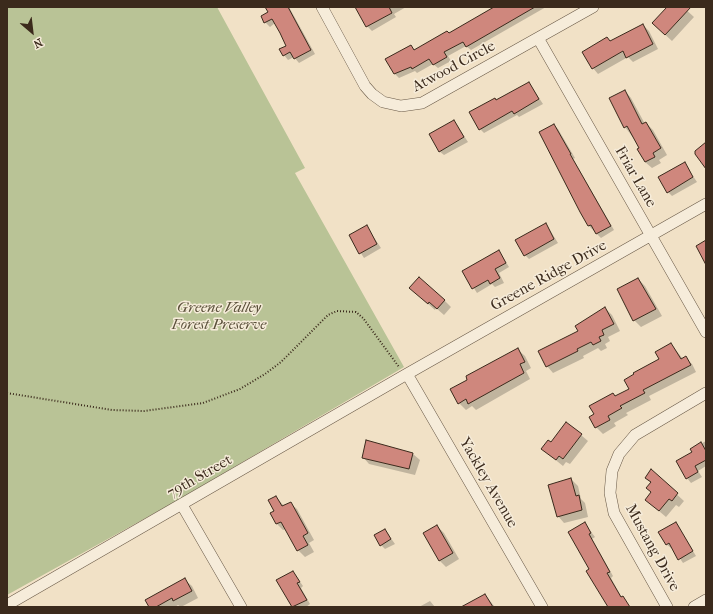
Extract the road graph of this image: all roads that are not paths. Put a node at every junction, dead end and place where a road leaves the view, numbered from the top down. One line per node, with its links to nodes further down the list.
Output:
1 (322, 7): 3 (street, Atwood Circle)
2 (593, 7): 3 (street, Atwood Circle)
3 (538, 38): 5 (street, Friar Lane)
4 (706, 204): 5 (street, Greene Ridge Drive)
5 (651, 236): 6 (street, Friar Lane); 7 (street, Greene Ridge Drive)
6 (706, 332)
7 (408, 374): 9 (street, 79th Street); 13 (street, Yackley Avenue)
8 (706, 393): 14 (street, Mustang Drive)
9 (182, 505): 11 (street, 79th Street); 12 (street)
10 (706, 600): 15 (street)
11 (7, 605)
12 (241, 607)
13 (542, 607)
14 (666, 607)
15 (694, 607)

